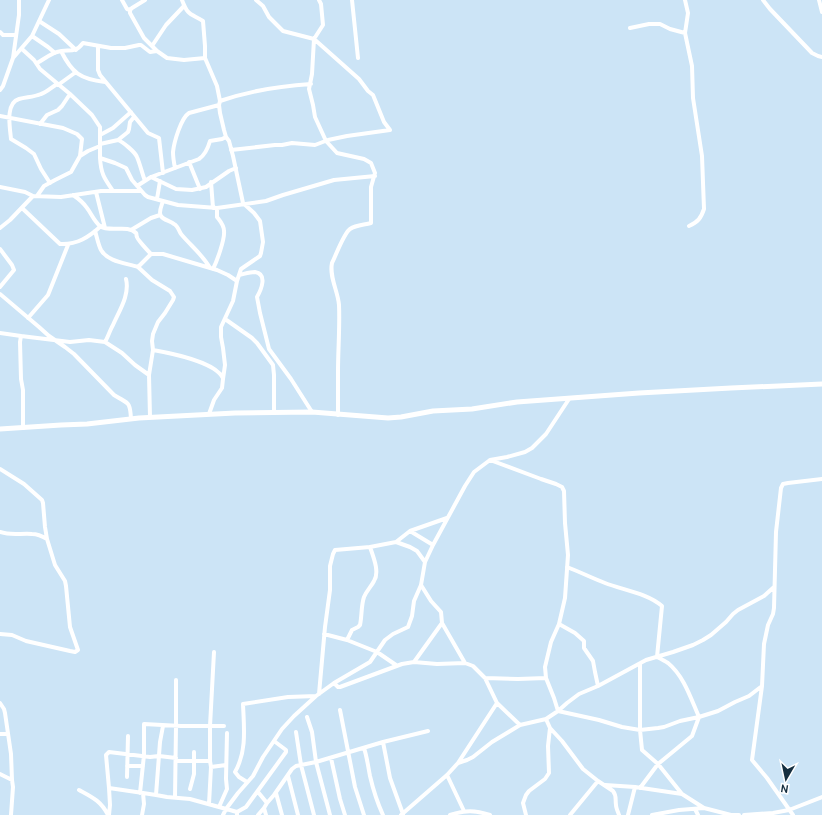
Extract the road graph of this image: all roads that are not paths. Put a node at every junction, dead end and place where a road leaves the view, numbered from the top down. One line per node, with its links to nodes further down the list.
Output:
1 (19, 0): 19 (street)
2 (49, 0): 15 (street)
3 (122, 0): 13 (street)
4 (145, 0): 13 (street)
5 (182, 0): 12 (street)
6 (256, 0): 21 (street)
7 (319, 0): 21 (street)
8 (352, 0): 32 (street)
9 (686, 0): 18 (street)
10 (762, 0): 29 (street)
11 (819, 0): 14 (street)
12 (184, 6): 23 (street); 31 (street)
13 (130, 10): 23 (street)
14 (822, 12)
15 (39, 21): 20 (street); 25 (street)
16 (630, 28): 18 (street)
17 (0, 32): 19 (street)
18 (685, 33): 78 (street)
19 (16, 35): 30 (street)
20 (32, 36): 24 (street); 28 (street)
21 (314, 39): 37 (street); 49 (street)
22 (98, 46): 25 (street); 27 (street); 35 (street)
23 (152, 46): 27 (street)
24 (22, 49): 30 (street); 33 (street)
25 (76, 50): 26 (street)
26 (61, 51): 28 (street); 34 (street)
27 (157, 51): 31 (street)
28 (55, 53): 33 (street)
29 (822, 57)
30 (13, 58): 38 (street)
31 (205, 58): 40 (street)
32 (358, 58)
33 (37, 63): 36 (street)
34 (76, 72): 35 (street); 36 (street)
35 (105, 82): 41 (street)
36 (58, 84): 39 (street); 43 (street)
37 (311, 84): 40 (street); 49 (street)
38 (0, 90)
39 (70, 94): 45 (street); 46 (street)
40 (219, 103): 47 (street); 55 (street)
41 (131, 112): 44 (street); 46 (street)
42 (0, 116): 43 (street)
43 (9, 117): 45 (street); 63 (street)
44 (134, 117): 48 (street); 57 (street)
45 (40, 124): 52 (street)
46 (100, 135): 50 (street)
47 (226, 137): 51 (street); 54 (street)
48 (118, 140): 50 (street); 60 (street)
49 (326, 141): 51 (street); 58 (street)
50 (100, 145): 52 (street); 53 (street)
51 (231, 150): 56 (street)
52 (80, 156): 63 (street)
53 (100, 158): 64 (street); 67 (street)
54 (189, 162): 55 (street); 66 (street)
55 (175, 168): 57 (street)
56 (236, 168): 62 (street); 74 (street)
57 (163, 172): 59 (street)
58 (375, 176): 74 (street); 107 (street)
59 (151, 177): 60 (street); 61 (street)
60 (145, 181): 64 (street)
61 (160, 181): 66 (street); 72 (street)
62 (211, 182): 66 (street); 76 (street)
63 (50, 183): 71 (street)
64 (137, 186): 68 (street)
65 (0, 187): 71 (street)
66 (200, 188)
67 (113, 191): 68 (street); 69 (street)
68 (141, 191): 72 (street)
69 (96, 192): 70 (street); 79 (street)
70 (73, 195): 71 (street); 79 (street)
71 (35, 196): 75 (street)
72 (157, 199): 73 (street)
73 (163, 201): 76 (street); 77 (street)
74 (244, 203): 76 (street); 88 (street)
75 (22, 208): 80 (street); 83 (street)
76 (215, 208): 87 (street)
77 (160, 215): 81 (street); 87 (street)
78 (689, 226)
79 (103, 227): 81 (street); 82 (street)
80 (0, 228)
81 (130, 230): 85 (street)
82 (95, 231): 83 (street); 86 (street)
83 (68, 245): 93 (street)
84 (0, 249): 91 (street)
85 (151, 254): 86 (street); 87 (street)
86 (138, 267): 99 (street)
87 (211, 268): 90 (street)
88 (239, 275): 90 (street); 104 (street)
89 (126, 279): 98 (street)
90 (237, 281): 94 (street)
91 (0, 287)
92 (0, 294): 93 (street)
93 (28, 318): 97 (street)
94 (225, 319): 101 (street); 105 (street)
95 (0, 333): 96 (street)
96 (21, 336): 97 (street); 110 (street)
97 (57, 341): 98 (street); 109 (street)
98 (105, 342): 100 (street)
99 (153, 350): 100 (street); 101 (street)
100 (149, 375): 108 (street)
101 (223, 379): 106 (street)
102 (822, 384): 103 (street)
103 (568, 399): 107 (street); 112 (street)
104 (312, 412): 105 (street); 107 (street)
105 (274, 413): 106 (street)
106 (209, 414): 108 (street)
107 (338, 415)
108 (150, 417): 109 (street)
109 (131, 419): 110 (street)
110 (23, 428): 111 (street)
111 (0, 429)
112 (490, 460): 115 (street); 123 (street)
113 (0, 469): 118 (street)
114 (822, 480): 125 (street)
115 (447, 518): 116 (street); 120 (street)
116 (410, 531): 119 (street); 120 (street)
117 (0, 532): 118 (street)
118 (47, 539): 128 (street)
119 (396, 542): 121 (street); 122 (street)
120 (432, 545): 122 (street)
121 (370, 547): 129 (street); 130 (street)
122 (425, 562): 124 (street)
123 (568, 566): 127 (street); 133 (street)
124 (421, 585): 126 (street); 132 (street)
125 (774, 587): 133 (street); 143 (street)
126 (442, 623): 134 (street); 135 (street)
127 (559, 624): 139 (street); 142 (street)
128 (0, 634)
129 (324, 634): 130 (street); 144 (street)
130 (347, 640): 132 (street)
131 (214, 652): 155 (street)
132 (377, 652): 137 (street); 141 (street)
133 (657, 657): 136 (street); 150 (street)
134 (414, 662): 135 (street); 137 (street)
135 (465, 663): 138 (street)
136 (640, 664): 142 (street); 158 (street)
137 (396, 666): 141 (street)
138 (486, 678): 139 (street); 145 (street)
139 (546, 678): 148 (street)
140 (176, 680): 154 (street)
141 (334, 683): 144 (street)
142 (598, 686): 148 (street)
143 (762, 686): 150 (street); 213 (street)
144 (318, 695): 165 (street); 190 (street)
145 (497, 703): 152 (street); 178 (street)
146 (1, 704): 163 (street)
147 (340, 710): 169 (street)
148 (558, 711): 151 (street); 158 (street)
149 (307, 717): 177 (street)
150 (699, 717): 158 (street); 179 (street)
151 (546, 719): 152 (street); 157 (street)
152 (520, 725): 178 (street)
153 (163, 726): 154 (street); 171 (street); 172 (street)
154 (176, 726): 155 (street); 174 (street)
155 (210, 726): 156 (street); 176 (street)
156 (224, 726)
157 (550, 728): 191 (street); 232 (street)
158 (640, 730): 179 (street)
159 (428, 731): 166 (street)
160 (296, 732): 181 (street)
161 (227, 733): 180 (street)
162 (0, 734): 163 (street)
163 (7, 734): 189 (street)
164 (128, 736): 170 (street)
165 (274, 741): 190 (street); 198 (street)
166 (383, 742): 167 (street); 216 (street)
167 (364, 748): 169 (street); 229 (street)
168 (194, 752): 175 (street)
169 (348, 752): 173 (street); 228 (street)
170 (127, 753): 171 (street); 182 (street); 194 (street)
171 (144, 755): 172 (street); 183 (street)
172 (159, 756): 174 (street); 201 (street)
173 (331, 758): 177 (street); 227 (street)
174 (176, 759): 175 (street); 204 (street)
175 (194, 761): 176 (street); 196 (street)
176 (210, 762): 184 (street)
177 (316, 762): 181 (street); 226 (street)
178 (458, 763): 186 (street)
179 (658, 764): 195 (street); 202 (street)
180 (226, 765): 184 (street); 207 (street)
181 (301, 765): 187 (street); 225 (street)
182 (127, 766): 183 (street); 188 (street)
183 (142, 766): 199 (street)
184 (211, 767): 206 (street)
185 (0, 774): 189 (street)
186 (447, 775): 214 (street); 216 (street)
187 (288, 776): 200 (street); 224 (street)
188 (127, 777)
189 (12, 780): 217 (street)
190 (247, 782): 210 (street)
191 (598, 782): 192 (street); 233 (street)
192 (604, 785): 193 (street); 234 (street)
193 (635, 787): 195 (street); 235 (street)
194 (109, 788): 199 (street); 218 (street)
195 (640, 788): 202 (street)
196 (190, 789)
197 (79, 790): 218 (street)
198 (258, 792): 205 (street); 215 (street)
199 (141, 793): 201 (street); 219 (street)
200 (276, 793): 205 (street); 223 (street)
201 (156, 794): 204 (street)
202 (682, 794): 209 (street)
203 (822, 797): 213 (street)
204 (175, 798): 206 (street)
205 (267, 803): 208 (street)
206 (209, 804): 207 (street)
207 (219, 806): 210 (street)
208 (264, 808): 221 (street); 222 (street)
209 (704, 808): 211 (street); 239 (street)
210 (226, 809): 215 (street); 220 (street)
211 (695, 809): 212 (street); 238 (street)
212 (679, 810): 236 (street); 237 (street)
213 (789, 810): 240 (street); 241 (street)
214 (464, 811): 230 (street); 231 (street)
215 (237, 814)
216 (402, 814)
217 (11, 815)
218 (108, 815)
219 (142, 815)
220 (223, 815)
221 (258, 815)
222 (266, 815)
223 (282, 815)
224 (298, 815)
225 (314, 815)
226 (330, 815)
227 (345, 815)
228 (364, 815)
229 (383, 815)
230 (450, 815)
231 (487, 815)
232 (526, 815)
233 (570, 815)
234 (619, 815)
235 (628, 815)
236 (652, 815)
237 (680, 815)
238 (698, 815)
239 (739, 815)
240 (744, 815)
241 (793, 815)

